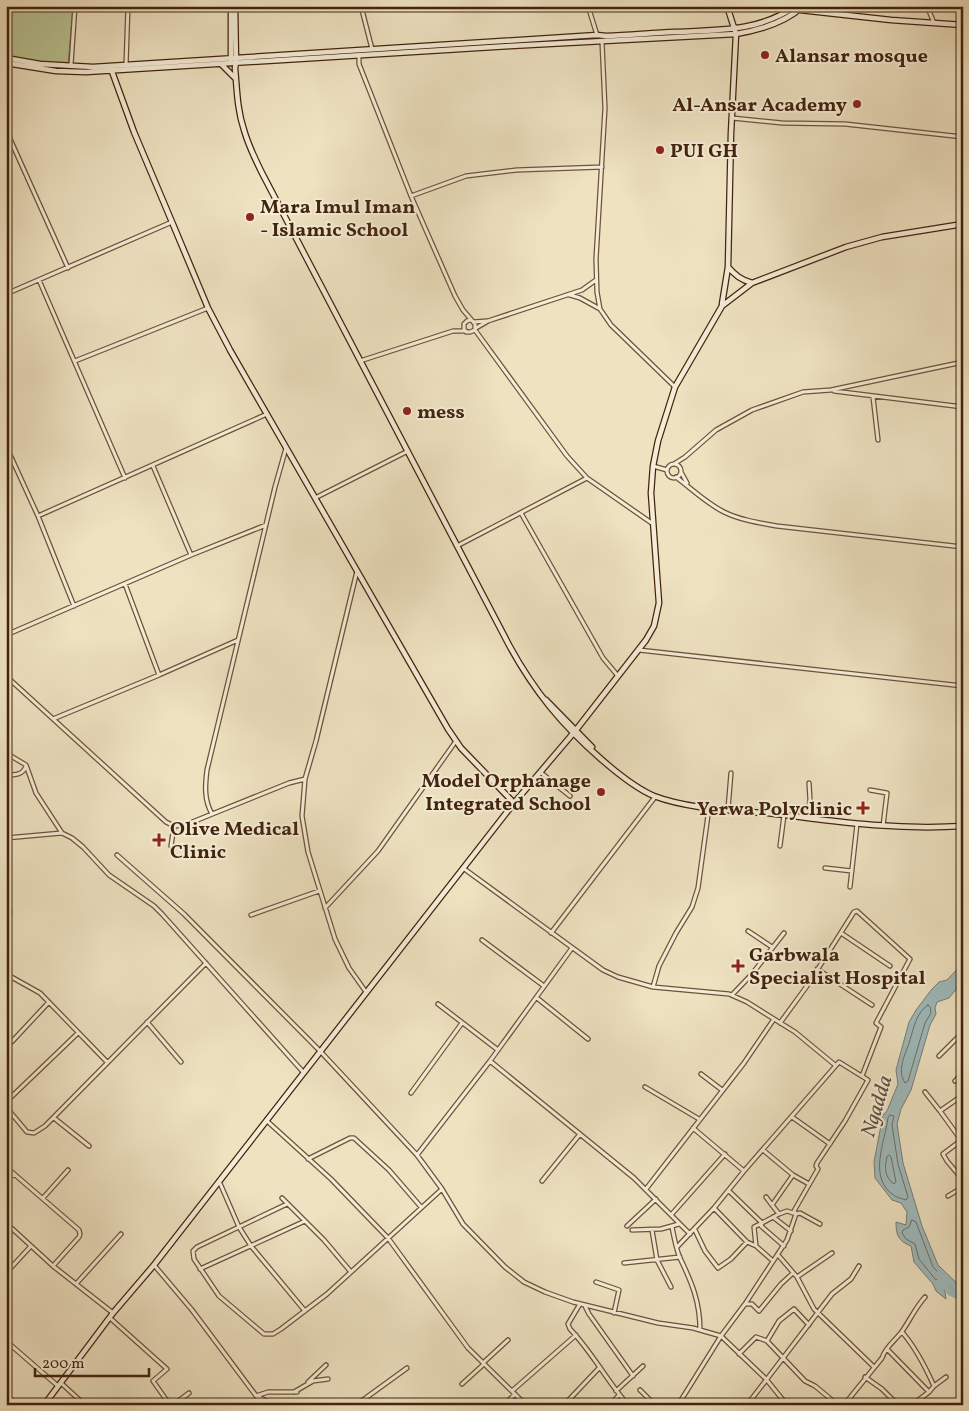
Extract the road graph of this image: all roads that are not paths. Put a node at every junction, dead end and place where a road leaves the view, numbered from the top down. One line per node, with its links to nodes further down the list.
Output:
1 (75, 6): 22 (street)
2 (128, 6): 20 (street)
3 (231, 6): 18 (street)
4 (235, 6): 18 (street)
5 (362, 6): 15 (street)
6 (588, 6): 13 (street)
7 (727, 6): 12 (street)
8 (926, 6): 10 (street)
9 (800, 7): 10 (street); 12 (street)
10 (934, 23): 11 (street)
11 (963, 25)
12 (736, 32): 13 (street); 14 (street); 25 (street)
13 (597, 35): 15 (street)
14 (602, 42): 16 (street); 28 (street)
15 (372, 50): 18 (street)
16 (359, 55): 18 (street); 29 (street)
17 (6, 58): 22 (street)
18 (234, 62): 20 (street); 21 (street); 24 (street)
19 (6, 63): 23 (street)
20 (126, 65): 23 (street)
21 (222, 65): 23 (street); 24 (street)
22 (71, 67): 23 (street)
23 (110, 69): 30 (street)
24 (236, 79): 52 (street)
25 (731, 118): 27 (street); 32 (street)
26 (6, 130): 33 (street)
27 (963, 137)
28 (602, 167): 29 (street); 35 (street)
29 (411, 196): 42 (street)
30 (172, 222): 33 (street); 40 (street)
31 (963, 224): 36 (street)
32 (728, 267): 36 (street); 39 (street)
33 (68, 268): 34 (street)
34 (40, 280): 37 (street); 51 (street)
35 (596, 280): 38 (street); 41 (street)
36 (752, 283): 39 (street)
37 (6, 294)
38 (569, 295): 41 (street); 44 (street)
39 (722, 306): 54 (street)
40 (208, 308): 51 (street); 58 (street)
41 (600, 309): 54 (street)
42 (463, 310): 43 (street); 45 (street)
43 (472, 321): 44 (street); 45 (street); 46 (street)
44 (488, 321): 46 (street)
45 (465, 323): 47 (street); 48 (street)
46 (475, 329): 49 (street); 50 (street)
47 (453, 331): 48 (street); 52 (street)
48 (466, 331): 49 (street)
49 (470, 332): 50 (street)
50 (481, 340): 71 (street)
51 (75, 361): 70 (street)
52 (360, 361): 62 (street)
53 (963, 362): 55 (street)
54 (675, 387): 66 (street)
55 (831, 390): 56 (street); 63 (street)
56 (873, 397): 57 (street); 59 (street)
57 (963, 407)
58 (268, 414): 61 (street); 65 (street)
59 (878, 440)
60 (6, 446): 75 (street)
61 (287, 447): 73 (street); 77 (street)
62 (408, 451): 73 (street); 78 (street)
63 (685, 457): 64 (street); 68 (street)
64 (674, 464): 67 (street); 68 (street)
65 (153, 466): 70 (street); 80 (street)
66 (653, 466): 67 (street); 76 (street)
67 (667, 470): 69 (street)
68 (680, 470): 69 (street); 72 (street)
69 (676, 477): 72 (street)
70 (124, 478): 75 (street)
71 (587, 478): 74 (street); 76 (street)
72 (688, 486): 79 (street)
73 (316, 498): 81 (street)
74 (521, 513): 78 (street); 89 (street)
75 (38, 516): 83 (street)
76 (652, 524): 86 (street)
77 (266, 525): 80 (street); 85 (street)
78 (458, 546): 92 (street)
79 (963, 547)
80 (191, 556): 82 (street)
81 (357, 570): 93 (street); 99 (street)
82 (125, 584): 83 (street); 87 (street)
83 (74, 606): 84 (street)
84 (6, 635)
85 (238, 639): 87 (street); 107 (street)
86 (639, 650): 89 (street); 90 (street)
87 (159, 675): 91 (street)
88 (6, 676): 91 (street)
89 (618, 676): 92 (street)
90 (963, 686)
91 (52, 719): 111 (street)
92 (574, 731): 96 (street); 103 (street)
93 (456, 741): 104 (street); 125 (street)
94 (6, 753): 95 (street)
95 (26, 765): 98 (street); 114 (street)
96 (540, 772): 102 (street); 104 (street)
97 (731, 773): 106 (street)
98 (6, 776)
99 (305, 779): 107 (street); 123 (street)
100 (809, 782): 109 (street)
101 (870, 790): 113 (street)
102 (570, 796)
103 (656, 796): 105 (street); 129 (street)
104 (514, 803): 119 (street)
105 (709, 807): 106 (street); 140 (street)
106 (728, 809): 108 (street)
107 (212, 814): 111 (street)
108 (784, 815): 109 (street); 117 (street)
109 (807, 818): 110 (street)
110 (857, 824): 113 (street); 121 (street)
111 (174, 826): 116 (street)
112 (962, 826): 113 (street)
113 (883, 827)
114 (62, 833): 115 (street); 135 (street)
115 (6, 838)
116 (171, 846)
117 (780, 846)
118 (117, 855): 156 (street)
119 (463, 868): 129 (street); 141 (street)
120 (825, 868): 121 (street)
121 (852, 871): 122 (street)
122 (850, 887)
123 (319, 890): 125 (street); 127 (street)
124 (6, 901): 126 (street)
125 (325, 908): 141 (street)
126 (10, 912)
127 (251, 915)
128 (748, 931): 133 (street)
129 (551, 933): 134 (street)
130 (784, 933): 133 (street)
131 (841, 933): 136 (street); 137 (street); 165 (street)
132 (482, 940): 139 (street)
133 (772, 947): 142 (street)
134 (572, 948): 139 (street); 140 (street)
135 (206, 962): 148 (street); 162 (street)
136 (890, 966)
137 (818, 969): 146 (street); 150 (street)
138 (6, 974): 144 (street)
139 (544, 986): 143 (street)
140 (652, 987): 142 (street)
141 (366, 992): 156 (street)
142 (732, 995): 147 (street)
143 (537, 998): 153 (street); 155 (street)
144 (49, 1002): 152 (street); 154 (street)
145 (438, 1004): 149 (street)
146 (872, 1005)
147 (774, 1019): 150 (street); 168 (street)
148 (148, 1022): 159 (street); 160 (street)
149 (462, 1023): 155 (street); 170 (street)
150 (780, 1023): 161 (street)
151 (963, 1032): 157 (street)
152 (78, 1033): 159 (street); 172 (street)
153 (588, 1039)
154 (6, 1048)
155 (498, 1050): 158 (street)
156 (320, 1052): 162 (street); 186 (street)
157 (939, 1056)
158 (490, 1061): 180 (street); 186 (street)
159 (106, 1062): 176 (street)
160 (181, 1062)
161 (836, 1065): 165 (street); 175 (street)
162 (304, 1073): 178 (street)
163 (963, 1073): 166 (street)
164 (701, 1074): 168 (street)
165 (862, 1076): 182 (street)
166 (954, 1080)
167 (646, 1087): 177 (street)
168 (722, 1090): 177 (street)
169 (925, 1092): 174 (street)
170 (410, 1093)
171 (963, 1095): 174 (street)
172 (6, 1102)
173 (6, 1107): 176 (street)
174 (940, 1111): 181 (street)
175 (792, 1117): 182 (street); 184 (street)
176 (54, 1118): 183 (street)
177 (699, 1119): 179 (street)
178 (266, 1120): 187 (street); 196 (street)
179 (693, 1128): 185 (street); 200 (street)
180 (580, 1134): 195 (street); 200 (street)
181 (962, 1140): 193 (street)
182 (830, 1144): 197 (street)
183 (89, 1146)
184 (763, 1150): 190 (street); 192 (street)
185 (725, 1154): 190 (street); 213 (street)
186 (417, 1155): 199 (street)
187 (308, 1159): 209 (street); 229 (street)
188 (6, 1167): 191 (street)
189 (68, 1170): 204 (street)
190 (744, 1171): 201 (street)
191 (14, 1174): 194 (street); 204 (street)
192 (794, 1175): 197 (street); 208 (street)
193 (963, 1180)
194 (6, 1181)
195 (542, 1181)
196 (219, 1182): 220 (street); 242 (street)
197 (808, 1184): 212 (street)
198 (963, 1186): 203 (street)
199 (442, 1189): 209 (street); 254 (street)
200 (646, 1189): 206 (street)
201 (729, 1191): 210 (street); 217 (street)
202 (766, 1196): 208 (street)
203 (948, 1196)
204 (42, 1198): 243 (street)
205 (282, 1198): 207 (street)
206 (656, 1199): 213 (street); 221 (street)
207 (287, 1204): 215 (street); 220 (street)
208 (772, 1205): 211 (street)
209 (421, 1207): 229 (street)
210 (714, 1208): 225 (street); 230 (street)
211 (779, 1214): 212 (street); 214 (street)
212 (796, 1214): 219 (street); 226 (street)
213 (671, 1215): 218 (street)
214 (773, 1217): 217 (street); 226 (street)
215 (305, 1221): 232 (street); 246 (street)
216 (6, 1223): 231 (street)
217 (762, 1223): 233 (street); 234 (street)
218 (679, 1224): 222 (street); 228 (street)
219 (820, 1224)
220 (239, 1226): 232 (street); 245 (street)
221 (626, 1226)
222 (672, 1227): 224 (street); 235 (street)
223 (632, 1230): 224 (street)
224 (652, 1230): 239 (street)
225 (695, 1230): 228 (street); 230 (street)
226 (791, 1231): 234 (street)
227 (121, 1234): 251 (street)
228 (690, 1234): 235 (street)
229 (388, 1238): 246 (street); 273 (street)
230 (747, 1242): 233 (street)
231 (31, 1246): 243 (street); 247 (street)
232 (251, 1246): 245 (street); 257 (street)
233 (756, 1246): 240 (street)
234 (784, 1246): 237 (street)
235 (677, 1247): 238 (street)
236 (832, 1252): 249 (street)
237 (778, 1255): 240 (street); 248 (street)
238 (680, 1257): 239 (street); 263 (street)
239 (657, 1260): 241 (street); 252 (street)
240 (773, 1261): 255 (street)
241 (624, 1263)
242 (154, 1265): 258 (street); 295 (street)
243 (53, 1266): 251 (street)
244 (859, 1266): 260 (street)
245 (200, 1269): 257 (street)
246 (352, 1272): 257 (street)
247 (6, 1273)
248 (793, 1273): 249 (street); 255 (street)
249 (797, 1277): 260 (street)
250 (596, 1282): 259 (street)
251 (76, 1284): 258 (street)
252 (671, 1287)
253 (925, 1297): 264 (street)
254 (580, 1304): 256 (street); 265 (street)
255 (745, 1304): 266 (street)
256 (585, 1306): 259 (street); 279 (street)
257 (304, 1312)
258 (113, 1313): 261 (street)
259 (614, 1313): 263 (street)
260 (818, 1313): 262 (street); 277 (street)
261 (110, 1318): 285 (street); 302 (street)
262 (809, 1325): 269 (street); 272 (street)
263 (700, 1330): 266 (street)
264 (902, 1332): 270 (street); 287 (street)
265 (576, 1335): 276 (street); 290 (street)
266 (721, 1336): 271 (street); 311 (street)
267 (508, 1340): 273 (street)
268 (6, 1341): 285 (street)
269 (767, 1342): 271 (street); 272 (street)
270 (887, 1349): 277 (street); 291 (street)
271 (739, 1354): 283 (street)
272 (783, 1357): 283 (street); 313 (street)
273 (483, 1363): 284 (street); 290 (street)
274 (326, 1365): 286 (street)
275 (643, 1366): 279 (street)
276 (600, 1367): 289 (street); 307 (street)
277 (874, 1367): 280 (street)
278 (407, 1368): 304 (street)
279 (633, 1376): 289 (street)
280 (865, 1377): 314 (street); 315 (street)
281 (946, 1377): 287 (street)
282 (328, 1379): 286 (street)
283 (766, 1379): 298 (street); 312 (street)
284 (462, 1384)
285 (60, 1385): 300 (street); 301 (street)
286 (304, 1385): 295 (street)
287 (934, 1386): 291 (street)
288 (640, 1390): 310 (street)
289 (616, 1391): 294 (street)
290 (513, 1392): 305 (street); 306 (street)
291 (928, 1392): 296 (street)
292 (189, 1393): 302 (street)
293 (6, 1395): 299 (street)
294 (619, 1395): 308 (street); 309 (street)
295 (256, 1396): 297 (street); 303 (street)
296 (918, 1403): 316 (street)
297 (270, 1404)
298 (785, 1404)
299 (17, 1405)
300 (44, 1405)
301 (86, 1405)
302 (172, 1405)
303 (263, 1405)
304 (356, 1405)
305 (504, 1405)
306 (526, 1405)
307 (564, 1405)
308 (610, 1405)
309 (628, 1405)
310 (655, 1405)
311 (678, 1405)
312 (747, 1405)
313 (838, 1405)
314 (844, 1405)
315 (898, 1405)
316 (912, 1405)

